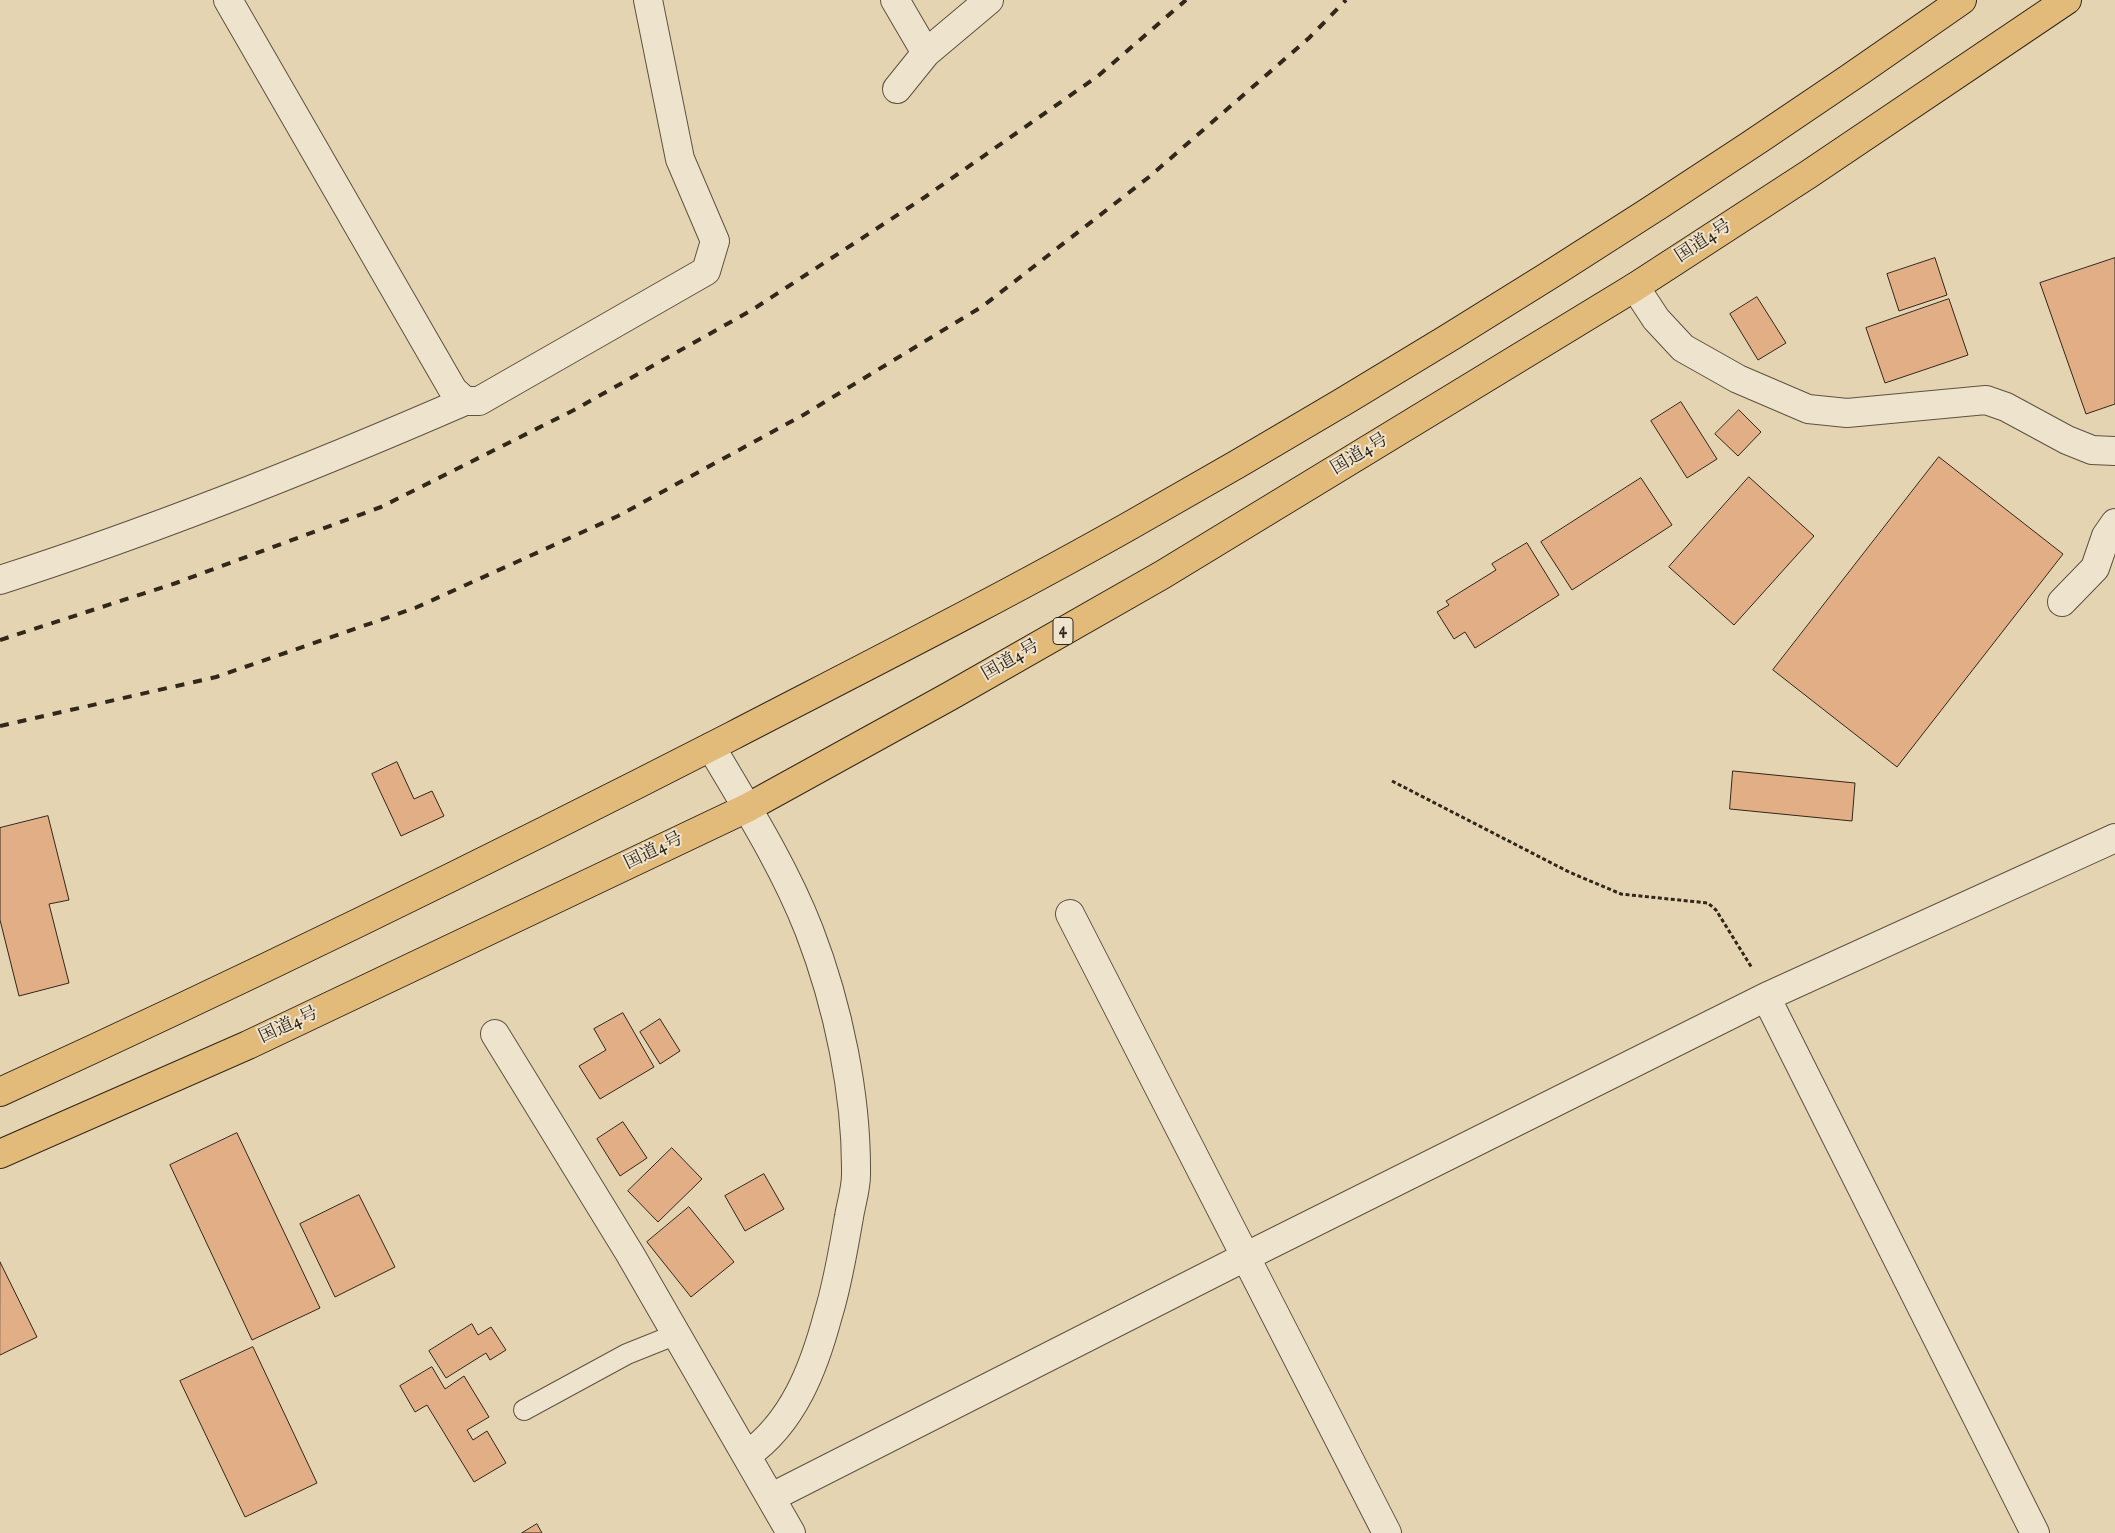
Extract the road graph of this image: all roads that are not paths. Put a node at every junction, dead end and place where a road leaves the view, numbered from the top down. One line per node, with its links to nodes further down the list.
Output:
1 (228, 0): 10 (street)
2 (648, 0): 10 (street)
3 (895, 0): 7 (street)
4 (989, 0): 7 (street)
5 (1962, 0): 15 (highway)
6 (2067, 0): 9 (highway, 国道4号 / 4)
7 (926, 53): 8 (street)
8 (897, 89)
9 (1635, 287): 11 (street); 16 (highway, 国道4号 / 4)
10 (465, 401): 13 (street)
11 (2115, 451)
12 (2115, 523): 14 (street)
13 (0, 580)
14 (2062, 602)
15 (710, 747): 16 (street); 21 (highway)
16 (747, 808): 22 (highway, 国道4号 / 4); 26 (street)
17 (2115, 838): 19 (street)
18 (1070, 914): 23 (street)
19 (1766, 997): 23 (street); 30 (street)
20 (495, 1034): 24 (street)
21 (0, 1092)
22 (0, 1154)
23 (1246, 1257): 27 (street); 29 (street)
24 (677, 1334): 25 (lane); 26 (street)
25 (524, 1410)
26 (747, 1455): 27 (street)
27 (772, 1497): 28 (street)
28 (791, 1533)
29 (1387, 1533)
30 (2035, 1533)

